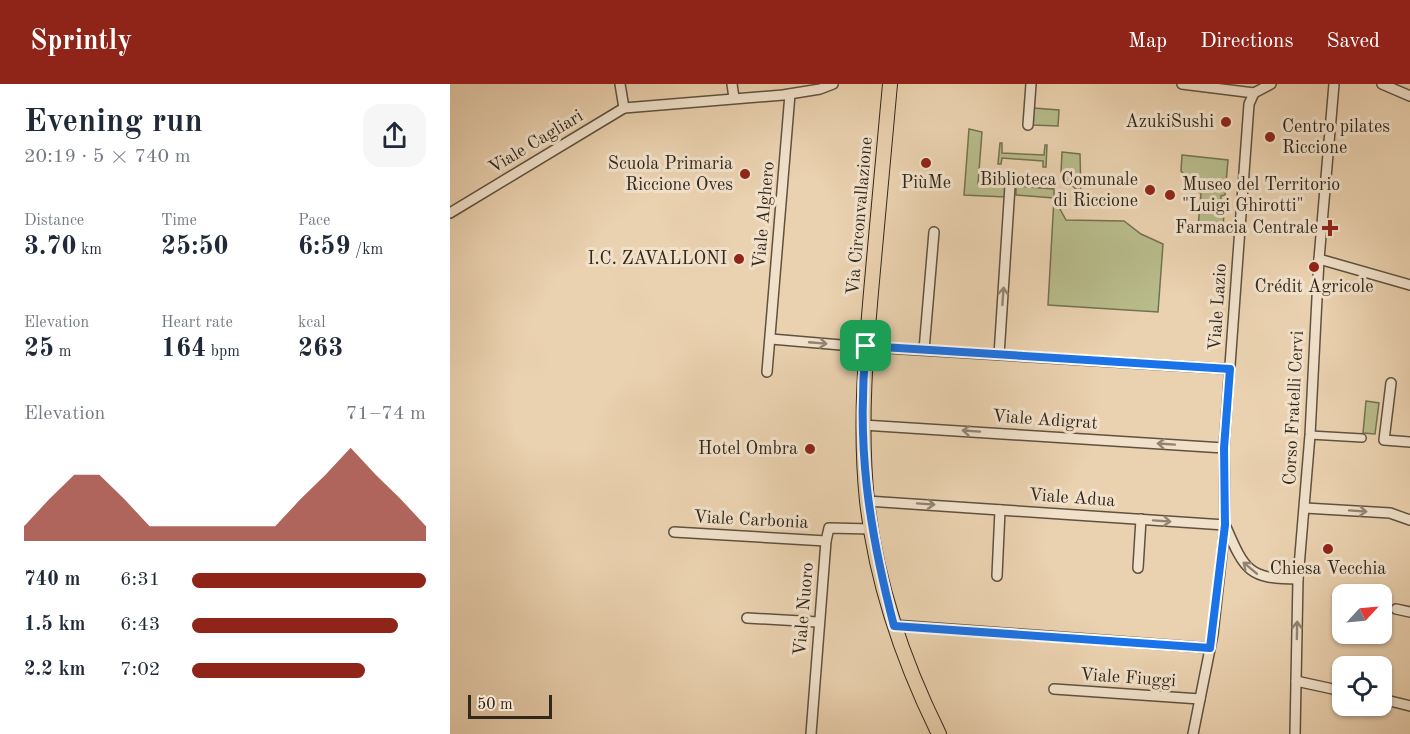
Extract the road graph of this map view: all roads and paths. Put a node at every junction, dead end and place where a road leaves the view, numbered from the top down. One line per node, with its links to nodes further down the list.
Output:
1 (620, 84): 16 (street)
2 (732, 84): 15 (street)
3 (784, 84): 13 (street, Viale Alghero)
4 (833, 84): 11 (street, Viale Cagliari)
5 (890, 84): 24 (main road, Via Circonvallazione)
6 (1031, 84): 17 (street)
7 (1182, 84): 12 (street)
8 (1271, 84): 12 (street)
9 (1334, 84): 21 (street, Corso Fratelli Cervi)
10 (1387, 85): 14 (street)
11 (823, 86): 13 (street, Viale Cagliari)
12 (1254, 93): 27 (street, Viale Lazio)
13 (786, 94): 15 (street, Viale Cagliari); 23 (street, Viale Alghero)
14 (1410, 96)
15 (734, 98): 16 (street, Viale Cagliari)
16 (624, 108): 19 (street, Viale Cagliari)
17 (1028, 124)
18 (1010, 186): 26 (street, one-way to 18)
19 (450, 213)
20 (934, 232): 25 (street)
21 (1319, 259): 22 (street); 31 (street, Corso Fratelli Cervi)
22 (1410, 285)
23 (771, 339): 24 (street, one-way to 24); 28 (street, Viale Alghero)
24 (866, 346): 25 (street); 30 (main road, Via Circonvallazione)
25 (924, 350): 26 (street)
26 (999, 355): 27 (street)
27 (1230, 369): 34 (street, Viale Lazio)
28 (767, 372)
29 (1391, 383): 33 (street)
30 (862, 424): 34 (street, Viale Adigrat, one-way to 30); 35 (main road, Via Circonvallazione)
31 (1310, 435): 32 (street); 36 (street, Corso Fratelli Cervi)
32 (1362, 438)
33 (1410, 442)
34 (1224, 448): 40 (street, Viale Lazio)
35 (867, 501): 37 (street, Viale Adua, one-way to 37); 41 (main road, Via Circonvallazione)
36 (1305, 508): 39 (street, one-way to 39); 46 (street, Corso Fratelli Cervi)
37 (1000, 510): 38 (street, Viale Adua); 45 (street)
38 (1141, 519): 40 (street, Viale Adua, one-way to 40); 44 (street)
39 (1410, 520)
40 (1225, 525): 46 (street, Viale Lazio, one-way to 40); 52 (street, Viale Lazio)
41 (871, 529): 43 (street, Viale Nuoro); 51 (main road, Via Circonvallazione)
42 (674, 532): 43 (street, Viale Carbonia)
43 (826, 541): 50 (street, Viale Nuoro)
44 (1138, 568)
45 (997, 576)
46 (1299, 579): 53 (street, Corso Fratelli Cervi, one-way to 46)
47 (1396, 609): 48 (street)
48 (1410, 612)
49 (747, 618): 50 (street)
50 (819, 622): 59 (street, Viale Nuoro)
51 (894, 626): 52 (street); 60 (main road, Via Circonvallazione)
52 (1210, 648): 56 (street, Viale Lazio)
53 (1296, 681): 54 (street); 62 (street, Corso Fratelli Cervi)
54 (1332, 689)
55 (1054, 690): 56 (street, Viale Fiuggi)
56 (1200, 699): 61 (street, Viale Lazio)
57 (1392, 702): 58 (street)
58 (1410, 706)
59 (811, 734)
60 (939, 734)
61 (1194, 734)
62 (1295, 734)

